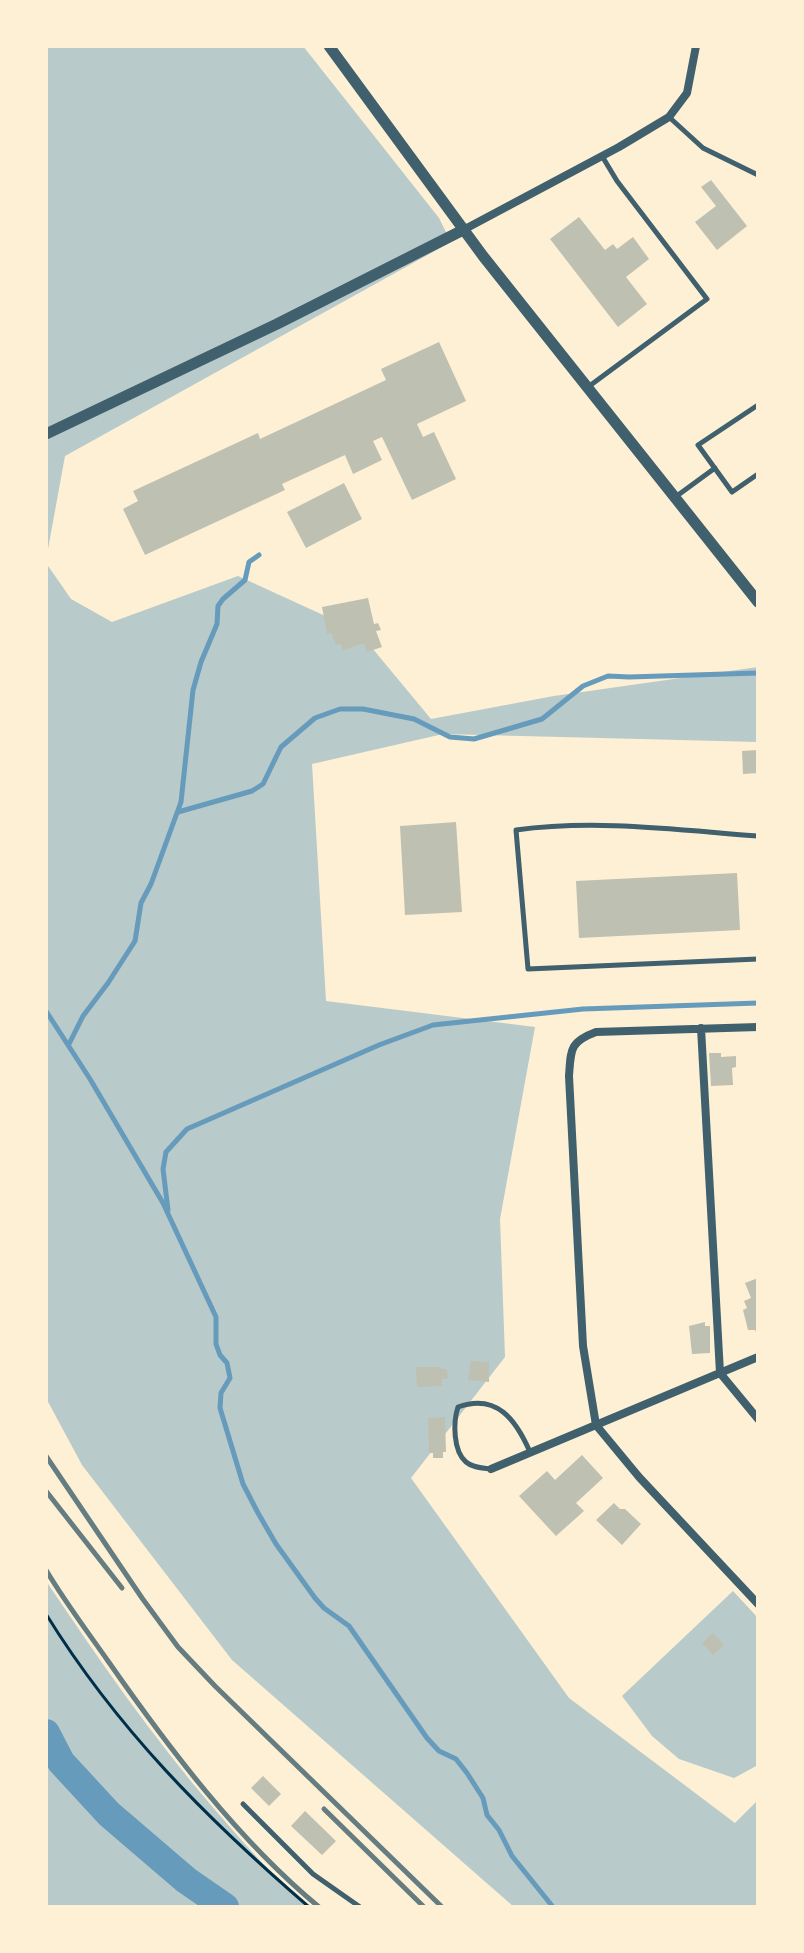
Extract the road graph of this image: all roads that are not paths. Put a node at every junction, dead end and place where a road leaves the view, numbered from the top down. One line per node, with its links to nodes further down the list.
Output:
1 (329, 46): 6 (street)
2 (696, 46): 3 (street)
3 (669, 117): 4 (street); 5 (lane)
4 (602, 156): 6 (street); 7 (lane)
5 (758, 175)
6 (465, 229): 7 (street); 9 (street)
7 (588, 387): 12 (street)
8 (758, 405): 10 (lane)
9 (46, 434)
10 (715, 468): 11 (lane); 12 (lane)
11 (758, 474)
12 (674, 498): 13 (street)
13 (758, 602)
14 (758, 836): 15 (lane)
15 (758, 959)
16 (758, 1027): 17 (street)
17 (701, 1028): 19 (street); 21 (street)
18 (758, 1357): 19 (street)
19 (720, 1373): 20 (street); 21 (street)
20 (758, 1419)
21 (596, 1425): 22 (street); 24 (street)
22 (530, 1453): 23 (street); 23 (lane)
23 (491, 1469)
24 (758, 1604)
25 (243, 1804): 26 (lane)
26 (360, 1907)

